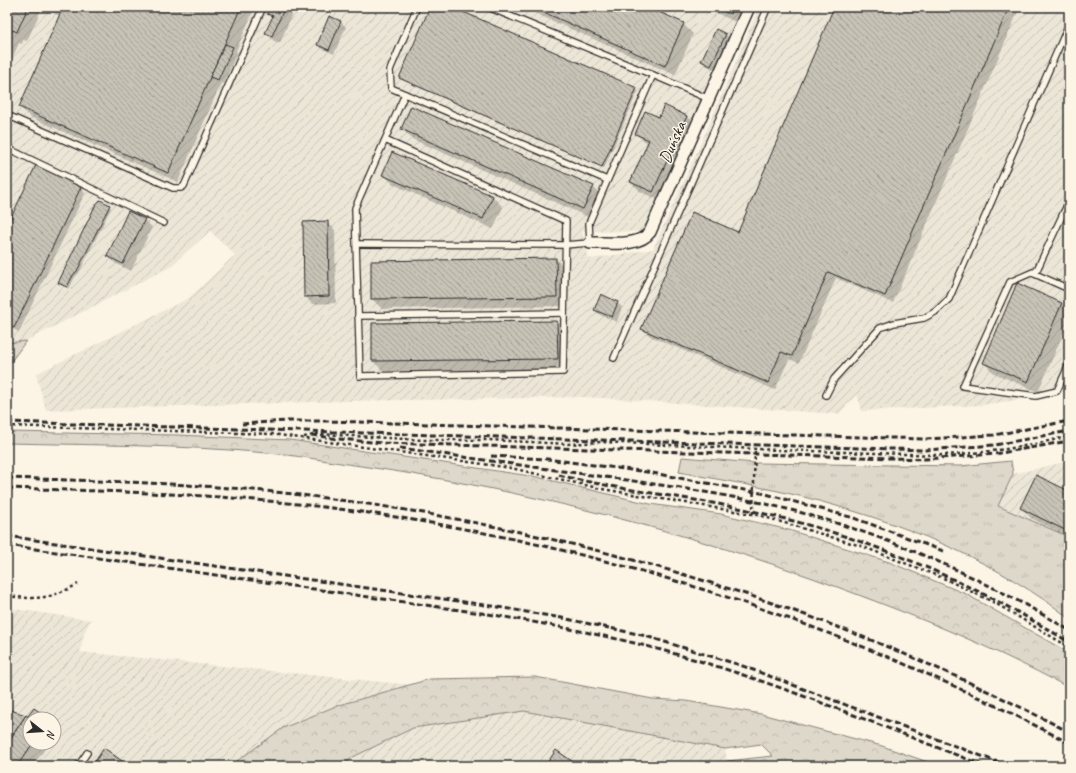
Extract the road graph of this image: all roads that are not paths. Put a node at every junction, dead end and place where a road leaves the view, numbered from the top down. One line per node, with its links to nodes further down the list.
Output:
1 (263, 7): 10 (lane)
2 (417, 7): 8 (lane)
3 (488, 7): 7 (lane)
4 (749, 7): 9 (street, Duńska)
5 (768, 7): 23 (lane)
6 (1069, 24): 25 (lane)
7 (653, 75): 9 (lane); 13 (lane)
8 (404, 94): 11 (lane); 13 (lane)
9 (709, 99): 16 (street, Duńska)
10 (7, 115)
11 (385, 140): 17 (lane); 18 (lane)
12 (7, 148): 15 (lane)
13 (607, 180): 16 (lane)
14 (1069, 201): 19 (lane)
15 (164, 223)
16 (590, 242): 18 (lane)
17 (357, 244): 18 (lane); 22 (lane)
18 (564, 245): 21 (lane)
19 (1035, 274): 20 (lane); 24 (lane)
20 (1069, 289)
21 (564, 313): 22 (lane); 22 (lane)
22 (358, 316)
23 (614, 358)
24 (1069, 364)
25 (826, 395)
26 (87, 753): 27 (lane)
27 (78, 766)

